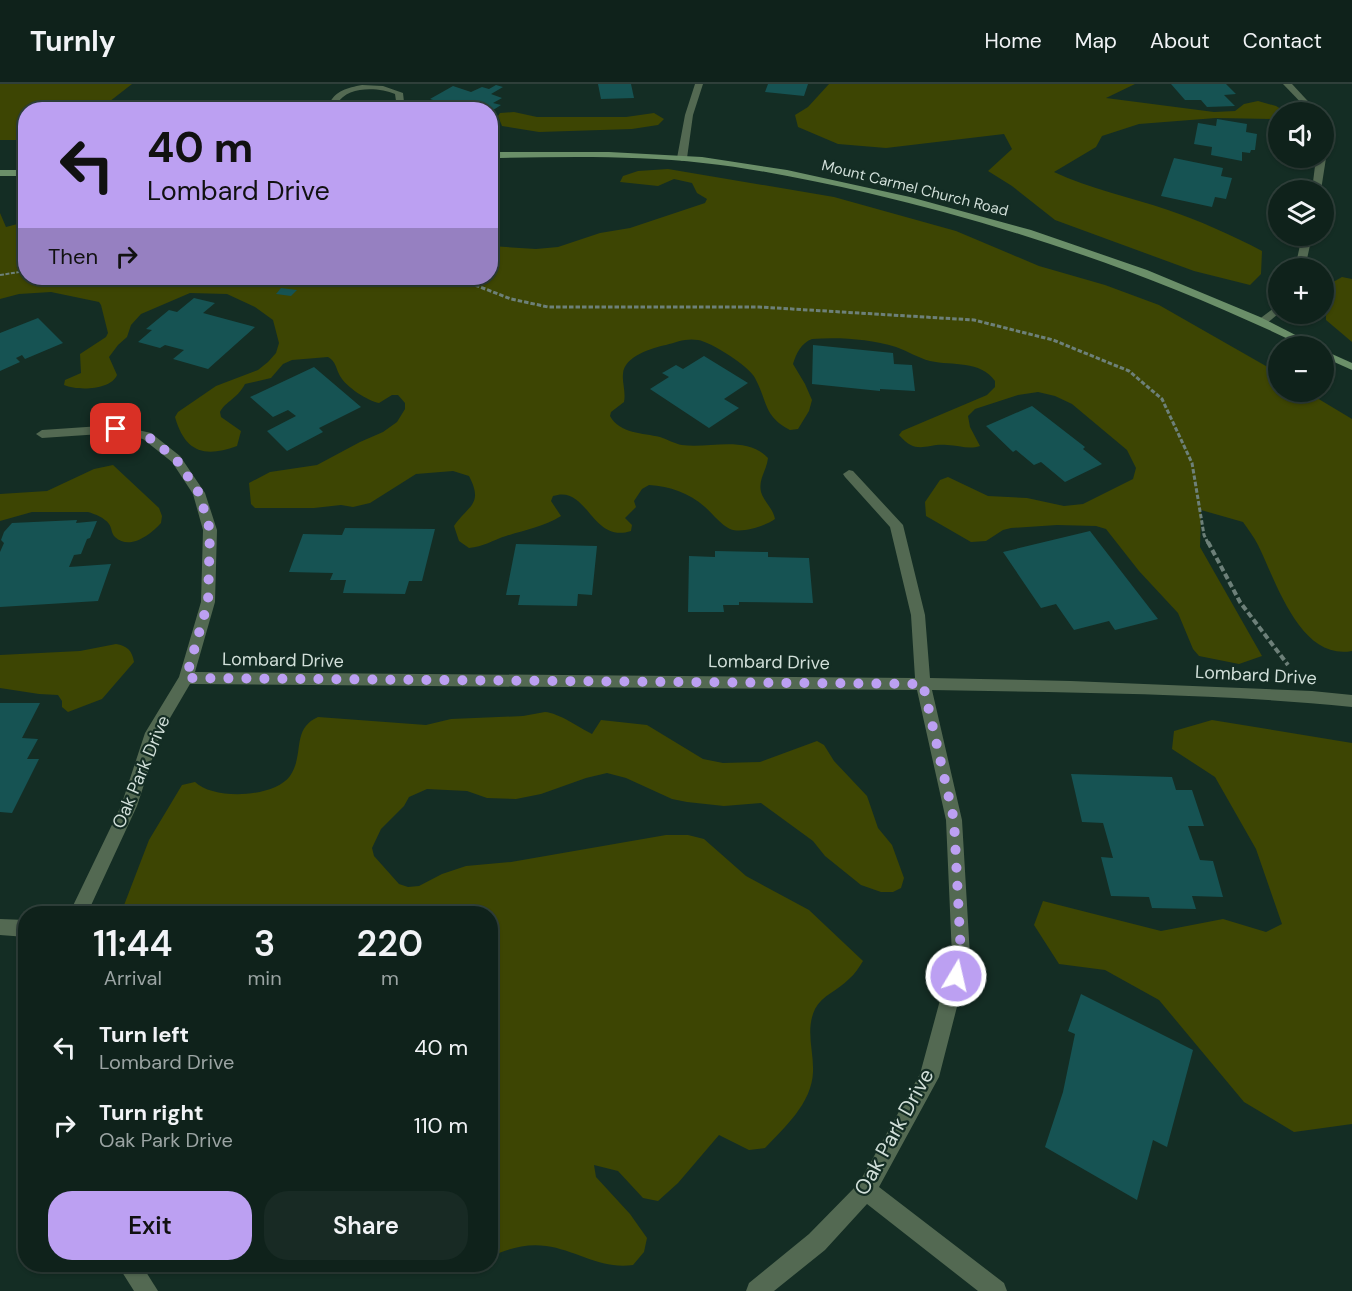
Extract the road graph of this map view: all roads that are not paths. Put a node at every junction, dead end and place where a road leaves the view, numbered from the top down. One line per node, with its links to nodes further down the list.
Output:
1 (699, 84): 7 (street)
2 (1287, 84): 5 (street)
3 (334, 102): 4 (street)
4 (400, 102)
5 (1304, 102)
6 (498, 155): 7 (main road, Mount Carmel Church Road)
7 (682, 158): 11 (main road, Mount Carmel Church Road)
8 (18, 172): 9 (main road)
9 (0, 173)
10 (1268, 317): 11 (street)
11 (1262, 322): 12 (main road, Mount Carmel Church Road)
12 (1291, 336)
13 (1334, 358): 14 (main road)
14 (1352, 367)
15 (42, 434): 17 (street, Oak Park Drive)
16 (849, 474): 18 (street, Oak Park Drive)
17 (186, 678): 18 (street, Lombard Drive); 20 (street, Oak Park Drive)
18 (923, 684): 19 (street, Lombard Drive); 23 (street, Oak Park Drive)
19 (1352, 701)
20 (82, 906)
21 (0, 927): 22 (street)
22 (18, 928)
23 (866, 1190): 26 (street, Oak Park Drive); 27 (street)
24 (134, 1272): 25 (street)
25 (147, 1291)
26 (757, 1291)
27 (996, 1291)

